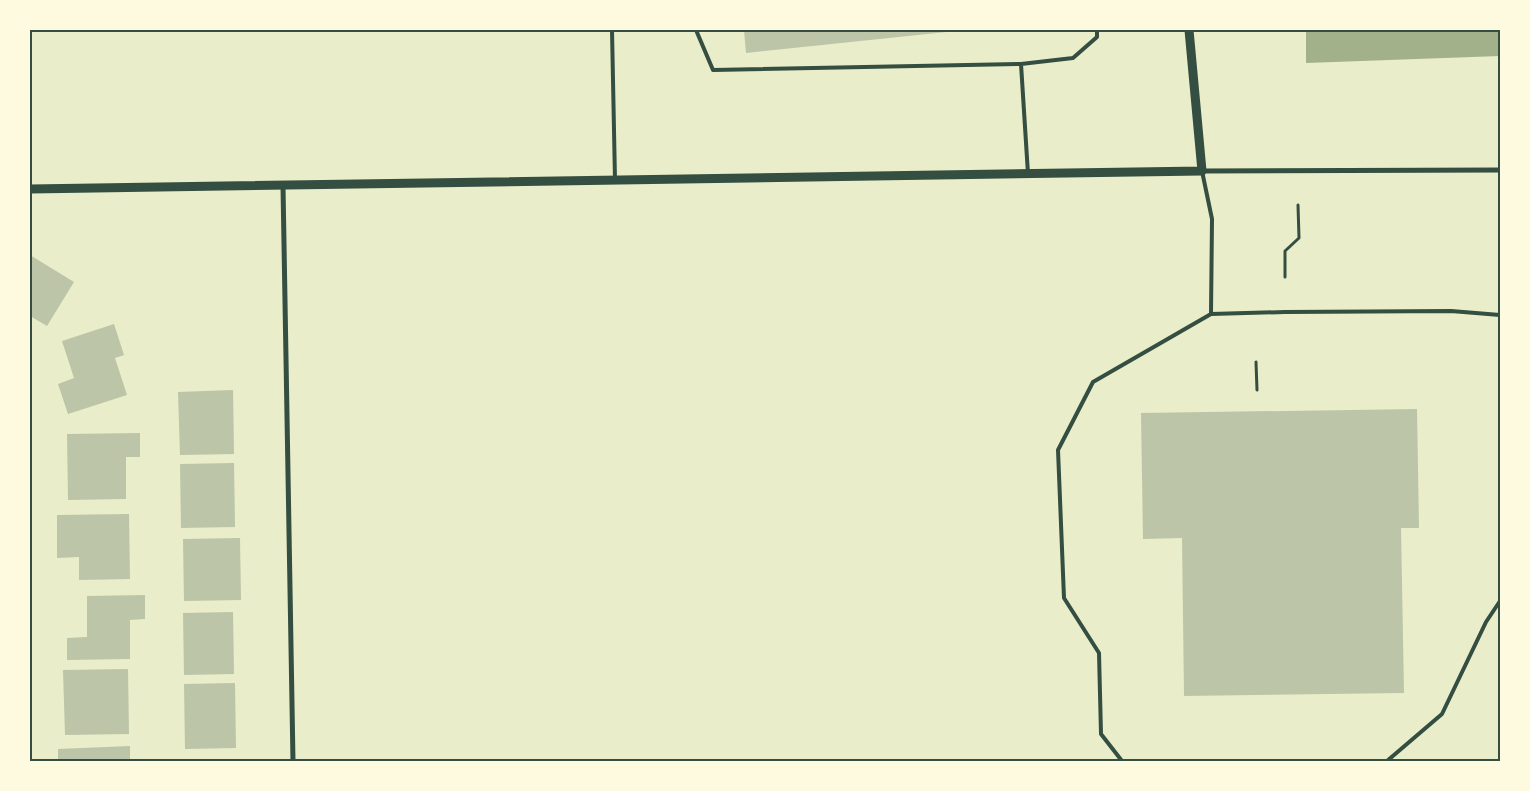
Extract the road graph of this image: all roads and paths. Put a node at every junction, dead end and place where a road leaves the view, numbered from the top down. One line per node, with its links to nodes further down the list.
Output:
1 (612, 30): 9 (lane)
2 (696, 30): 5 (lane)
3 (1096, 30): 5 (lane)
4 (1189, 30): 7 (street)
5 (1021, 64): 8 (lane)
6 (1500, 170): 7 (street)
7 (1202, 171): 8 (street); 14 (lane)
8 (1028, 174): 9 (street)
9 (615, 181): 10 (street)
10 (283, 186): 11 (street); 19 (street)
11 (30, 189)
12 (1298, 205): 13 (path)
13 (1285, 278)
14 (1211, 314): 15 (lane); 20 (lane)
15 (1500, 314)
16 (1256, 362): 17 (path)
17 (1257, 390)
18 (1500, 601): 21 (lane)
19 (293, 761)
20 (1122, 761)
21 (1387, 761)

